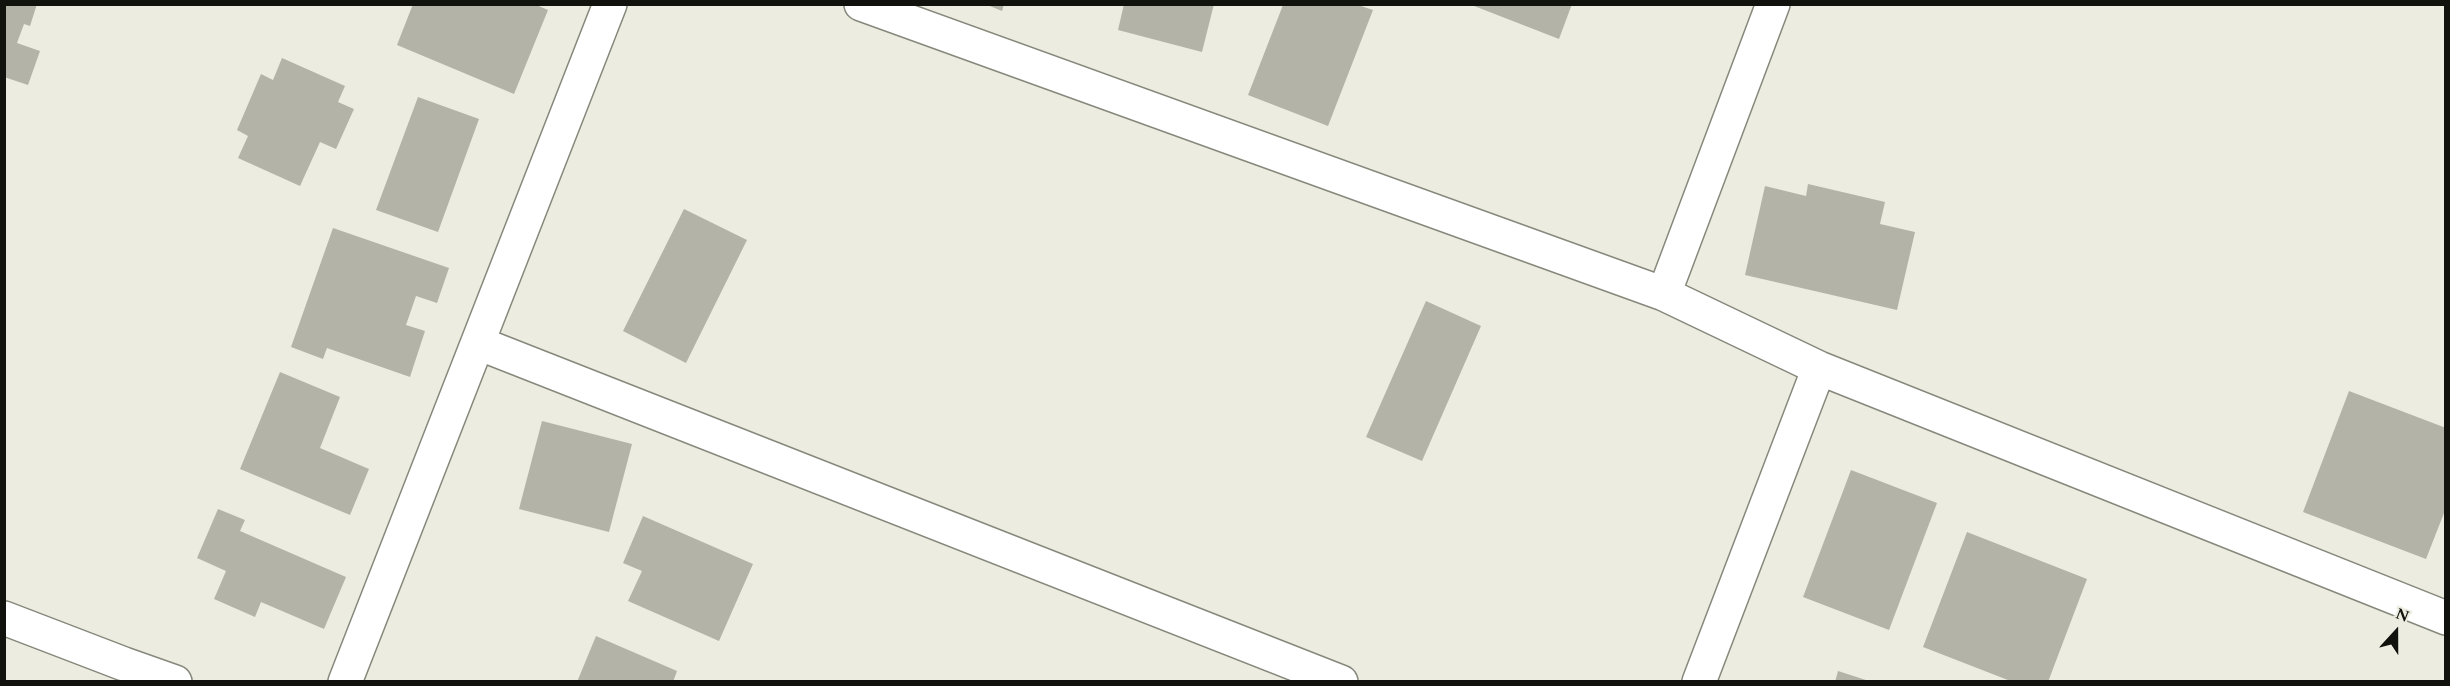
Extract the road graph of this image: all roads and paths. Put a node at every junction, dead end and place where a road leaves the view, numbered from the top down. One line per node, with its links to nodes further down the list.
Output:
1 (610, 4): 5 (street)
2 (861, 4): 4 (street)
3 (1773, 4): 4 (street)
4 (1664, 294): 6 (street)
5 (478, 342): 10 (street); 11 (street)
6 (1819, 368): 8 (street); 12 (street)
7 (4, 618): 9 (street)
8 (2445, 618)
9 (175, 681)
10 (345, 681)
11 (1341, 681)
12 (1699, 681)

